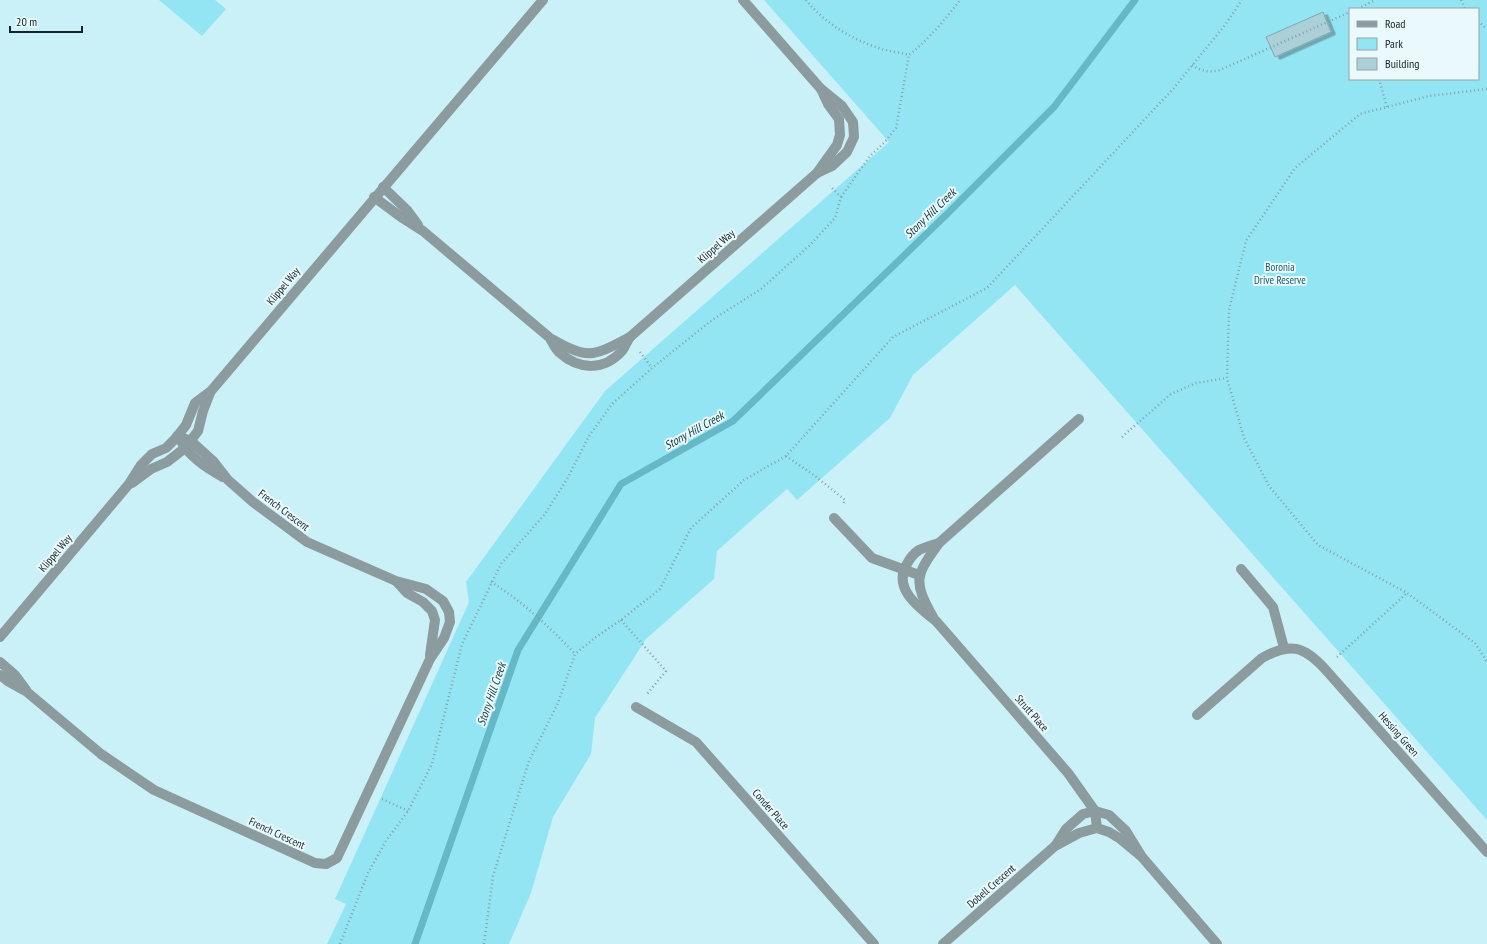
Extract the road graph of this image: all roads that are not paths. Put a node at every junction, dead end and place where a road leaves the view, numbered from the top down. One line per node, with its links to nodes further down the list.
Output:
1 (543, 0): 5 (street, Klippel Way)
2 (743, 0): 3 (street, Klippel Way)
3 (821, 89): 4 (street, Klippel Way); 4 (street, Klippel Way)
4 (817, 173): 7 (street, Klippel Way)
5 (383, 187): 6 (street, Klippel Way); 7 (street, Klippel Way)
6 (374, 197): 7 (street, Klippel Way); 8 (street, Klippel Way)
7 (423, 231)
8 (211, 391): 10 (street, Klippel Way); 11 (street, Klippel Way)
9 (1079, 419): 14 (street)
10 (177, 436): 11 (street, French Crescent); 12 (street, Klippel Way)
11 (188, 445): 12 (street, Klippel Way); 18 (street, French Crescent)
12 (129, 484): 20 (street, Klippel Way)
13 (834, 518): 15 (street)
14 (939, 543): 15 (street); 17 (street)
15 (904, 569): 17 (street); 19 (street, Strutt Place)
16 (1240, 569): 21 (street)
17 (919, 575): 19 (street, Strutt Place)
18 (396, 581): 22 (street, French Crescent); 22 (street, French Crescent)
19 (936, 621): 28 (street, Strutt Place)
20 (0, 637)
21 (1284, 648): 27 (street); 31 (street, Hessing Green)
22 (430, 659): 25 (street, French Crescent)
23 (0, 662): 25 (street, French Crescent)
24 (0, 675): 25 (street, French Crescent)
25 (27, 692)
26 (636, 707): 33 (street, Conder Place)
27 (1197, 715)
28 (1095, 811): 29 (street, Strutt Place); 30 (street, Dobell Crescent); 32 (street)
29 (1097, 828): 30 (street, Dobell Crescent); 32 (street)
30 (1055, 846): 34 (street, Dobell Crescent)
31 (1487, 852)
32 (1142, 857): 35 (street)
33 (874, 944)
34 (943, 944)
35 (1217, 944)

